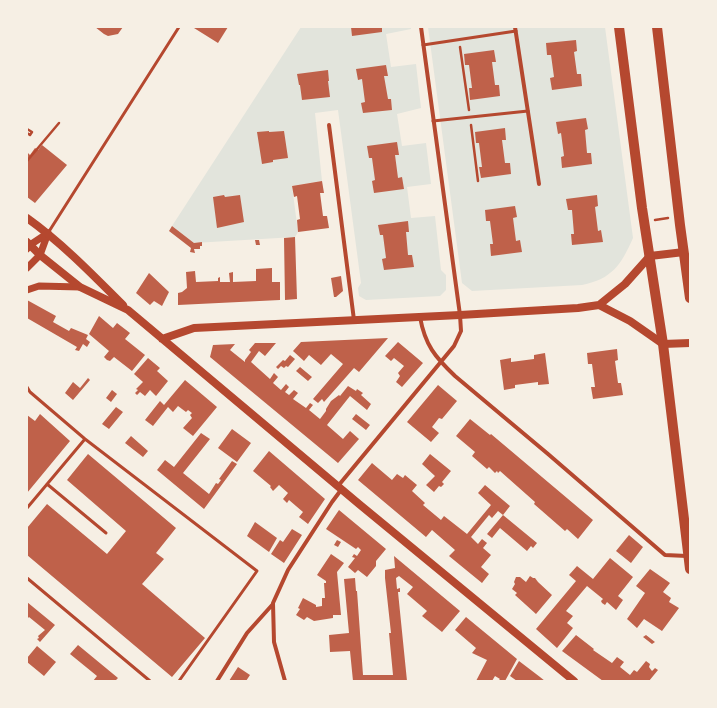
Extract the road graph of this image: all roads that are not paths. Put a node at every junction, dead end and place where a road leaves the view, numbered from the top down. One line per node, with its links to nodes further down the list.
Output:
1 (179, 27): 12 (lane)
2 (421, 27): 6 (street)
3 (619, 27): 16 (main road)
4 (657, 27): 14 (main road)
5 (516, 29): 6 (lane); 7 (street)
6 (423, 45): 8 (street)
7 (528, 111): 8 (lane); 10 (street)
8 (433, 121): 23 (street)
9 (329, 125): 25 (street)
10 (539, 184)
11 (27, 218): 12 (main road)
12 (48, 233): 13 (street); 15 (street); 22 (main road)
13 (28, 246): 15 (main road)
14 (687, 254): 16 (main road); 20 (main road)
15 (40, 255): 17 (street); 18 (main road)
16 (650, 256): 21 (main road); 28 (main road)
17 (27, 268)
18 (80, 287): 19 (street); 22 (main road)
19 (27, 290)
20 (690, 298)
21 (599, 305): 23 (main road); 28 (main road)
22 (128, 310): 26 (main road)
23 (460, 315): 24 (main road); 29 (street)
24 (420, 316): 25 (main road); 29 (street)
25 (354, 320): 26 (main road)
26 (162, 339): 33 (main road)
27 (690, 343): 28 (main road)
28 (663, 344): 36 (main road)
29 (440, 362): 33 (street); 36 (street)
30 (27, 387): 31 (lane)
31 (84, 439): 32 (lane); 41 (lane)
32 (47, 484): 34 (lane); 35 (lane)
33 (340, 488): 39 (street); 44 (main road)
34 (27, 508)
35 (106, 533)
36 (689, 556): 37 (main road)
37 (690, 569)
38 (27, 578): 40 (lane)
39 (274, 603): 42 (street); 43 (street)
40 (150, 681)
41 (179, 681)
42 (217, 681)
43 (285, 681)
44 (574, 681)

